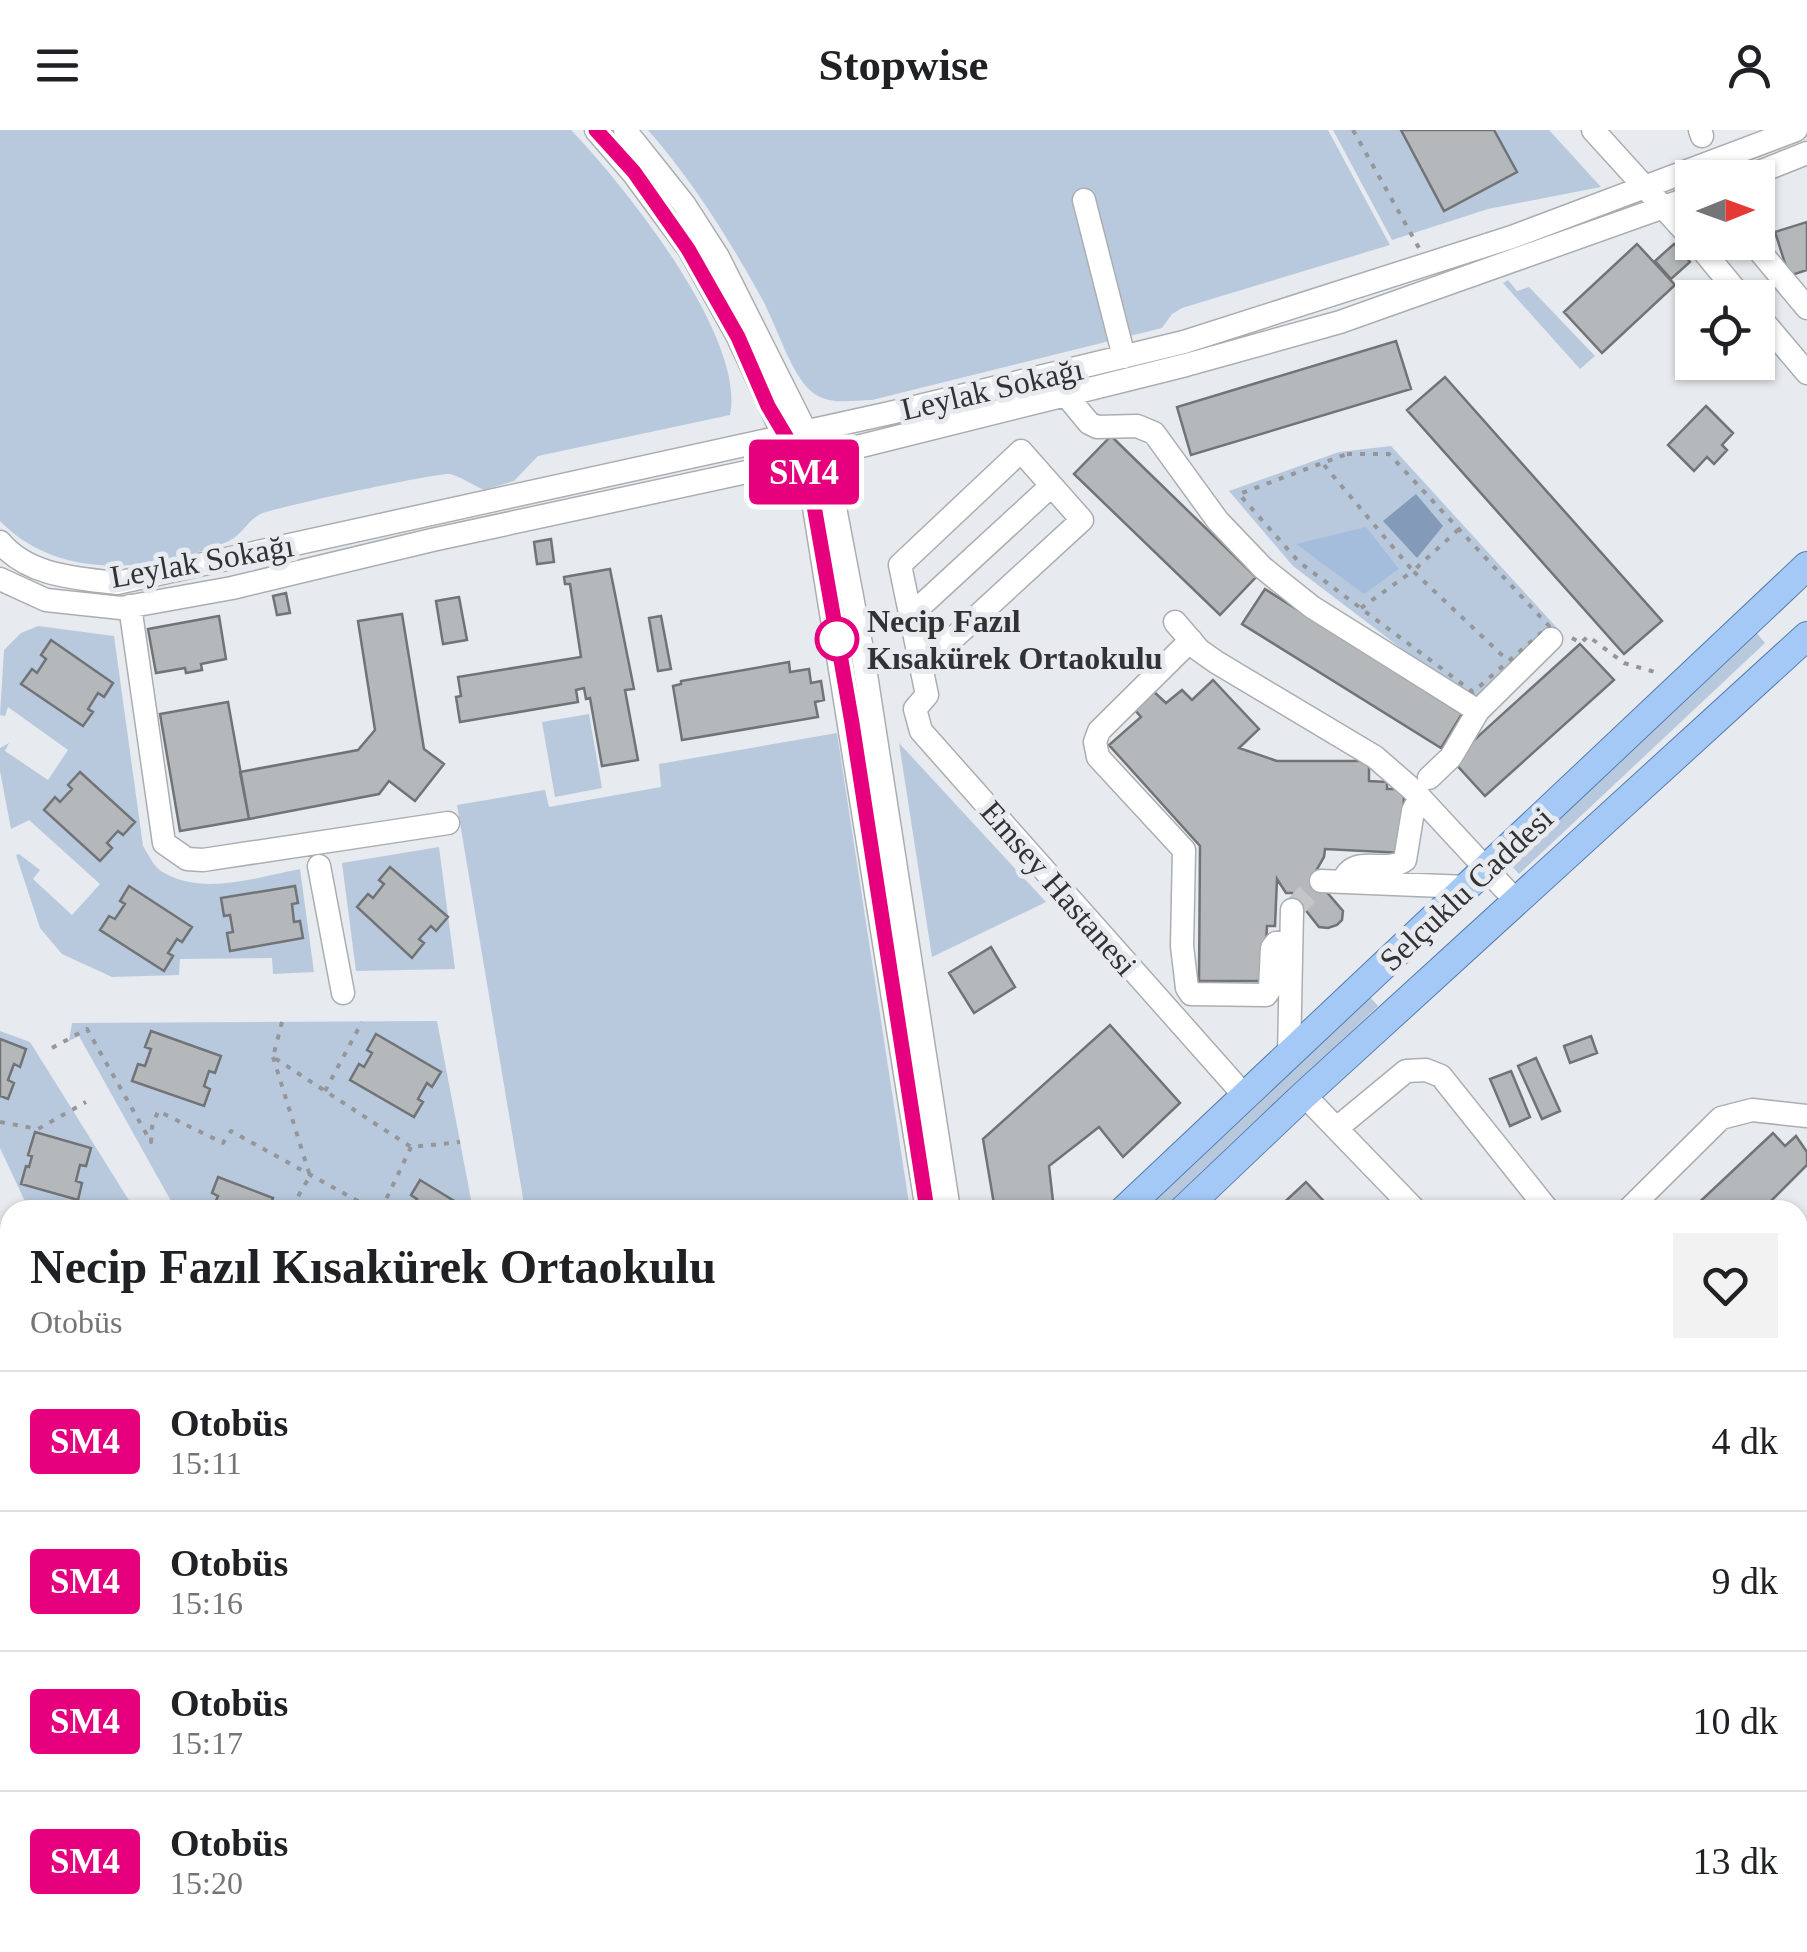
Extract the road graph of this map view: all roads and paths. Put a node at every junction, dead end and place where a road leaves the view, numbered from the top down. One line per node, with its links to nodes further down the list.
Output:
1 (596, 130): 22 (street)
2 (626, 130): 22 (street)
3 (1353, 130): 15 (path)
4 (1593, 130): 8 (street)
5 (1796, 130): 8 (street, Leylak Sokağı)
6 (1807, 153): 7 (street)
7 (1775, 166)
8 (1647, 188): 11 (street); 15 (street, Leylak Sokağı)
9 (1084, 200): 19 (street)
10 (1675, 204): 11 (street, Leylak Sokağı)
11 (1666, 207): 12 (street); 21 (street, Leylak Sokağı)
12 (1675, 218)
13 (1710, 260): 16 (street)
14 (1768, 260): 17 (street)
15 (1428, 264): 19 (street, Leylak Sokağı)
16 (1727, 280)
17 (1804, 301)
18 (1775, 335): 20 (street)
19 (1124, 357): 22 (street, Leylak Sokağı)
20 (1807, 373)
21 (1065, 394): 23 (street, Leylak Sokağı); 40 (street)
22 (794, 433): 23 (street); 24 (street); 28 (street, Leylak Sokağı)
23 (825, 455): 24 (street, Leylak Sokağı); 68 (street)
24 (800, 460): 32 (street, Leylak Sokağı); 67 (street)
25 (1323, 464): 27 (path); 30 (path); 33 (path)
26 (1051, 486): 34 (street); 34 (street, Emsey Hastanesi); 38 (street, Emsey Hastanesi)
27 (1459, 530): 30 (path); 37 (path)
28 (0, 542)
29 (1807, 566): 39 (main road, Selçuklu Caddesi)
30 (1414, 571): 33 (path); 37 (path)
31 (0, 579): 32 (street, Leylak Sokağı)
32 (130, 606): 42 (street)
33 (1362, 608): 37 (path)
34 (912, 614): 38 (street, Emsey Hastanesi)
35 (1807, 636): 45 (main road, Selçuklu Caddesi)
36 (1558, 637): 39 (path); 40 (street)
37 (1508, 662)
38 (922, 667): 55 (street, Emsey Hastanesi)
39 (1686, 680): 44 (main road, Selçuklu Caddesi)
40 (1478, 711): 41 (street)
41 (1424, 788): 44 (street); 44 (street); 47 (street)
42 (448, 823)
43 (319, 866): 48 (street)
44 (1477, 878): 45 (street); 52 (main road, Selçuklu Caddesi)
45 (1516, 901): 56 (main road, Selçuklu Caddesi)
46 (1292, 910): 47 (street)
47 (1290, 941): 52 (street)
48 (343, 993)
49 (282, 1022): 53 (path)
50 (362, 1022): 54 (path)
51 (52, 1048): 63 (path)
52 (1289, 1056): 55 (main road, Selçuklu Caddesi)
53 (273, 1058): 54 (path); 63 (path)
54 (325, 1091): 62 (path)
55 (1244, 1095): 69 (main road, Selçuklu Caddesi)
56 (1304, 1095): 60 (street); 70 (main road, Selçuklu Caddesi)
57 (86, 1102): 59 (path)
58 (1807, 1116): 73 (street)
59 (0, 1122)
60 (1337, 1128): 71 (street); 72 (street)
61 (460, 1142): 62 (path)
62 (411, 1147): 66 (path)
63 (310, 1176): 64 (path); 65 (path)
64 (296, 1200)
65 (357, 1200)
66 (382, 1200)
67 (925, 1200)
68 (947, 1200)
69 (1134, 1200)
70 (1194, 1200)
71 (1406, 1200)
72 (1540, 1200)
73 (1638, 1200)

